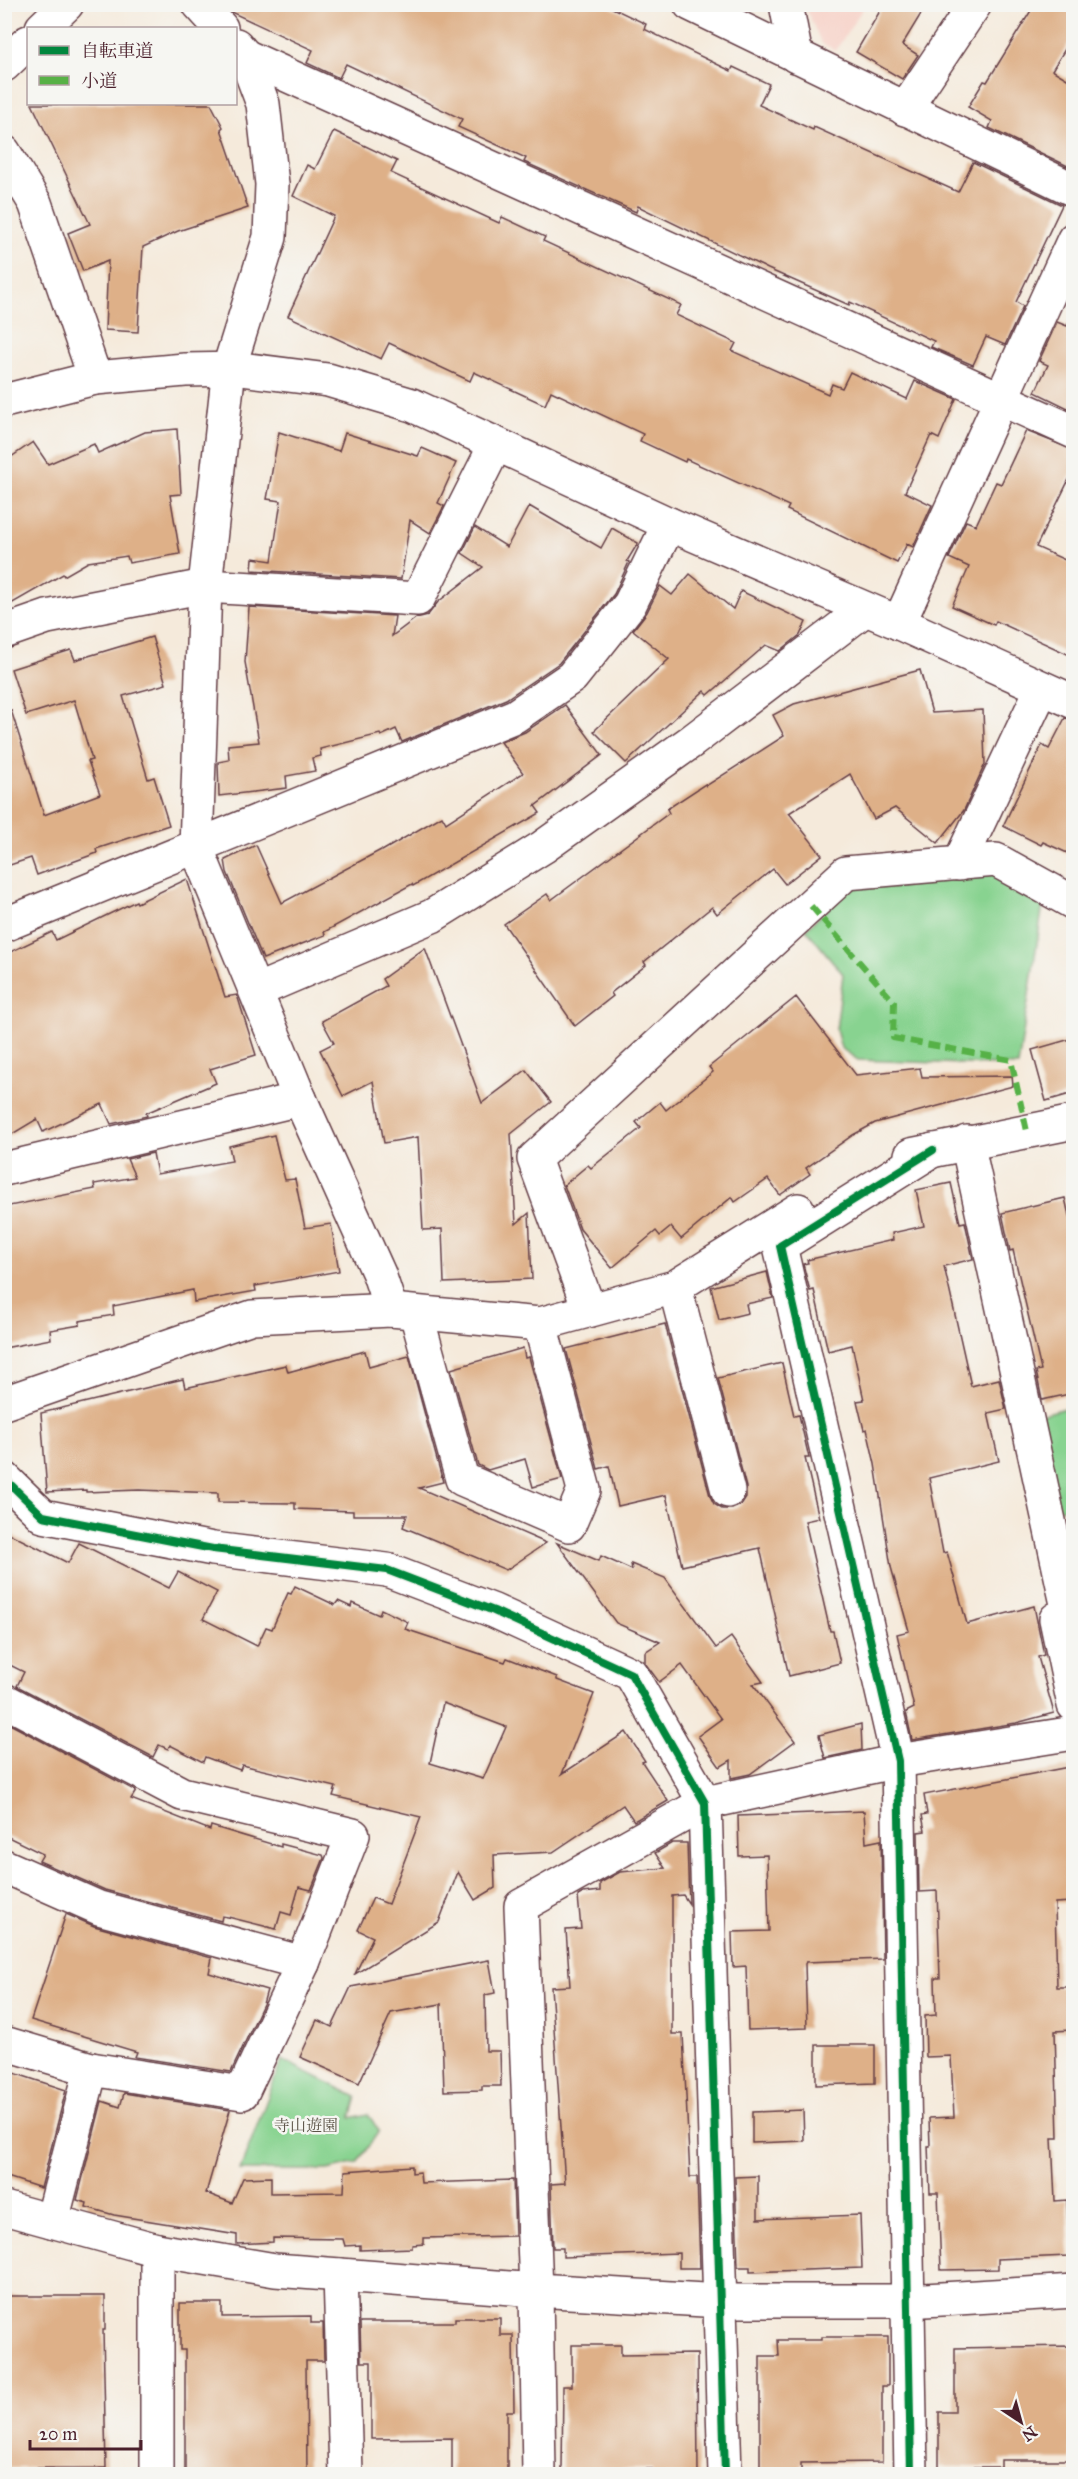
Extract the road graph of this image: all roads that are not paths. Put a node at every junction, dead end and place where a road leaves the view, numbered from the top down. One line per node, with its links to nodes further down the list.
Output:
1 (67, 4): 6 (street)
2 (199, 4): 7 (street)
3 (690, 4): 10 (street)
4 (786, 4): 10 (street)
5 (975, 4): 12 (street)
6 (43, 27)
7 (220, 27)
8 (27, 43): 11 (street)
9 (240, 50): 16 (street); 18 (street)
10 (796, 56): 12 (street)
11 (4, 65)
12 (905, 109): 14 (street)
13 (4, 152): 17 (street)
14 (1074, 190)
15 (1074, 239): 18 (street)
16 (229, 368): 17 (street); 21 (street); 23 (street)
17 (95, 378): 19 (street)
18 (1002, 399): 20 (street); 25 (street)
19 (4, 400)
20 (1074, 432)
21 (496, 444): 22 (street); 23 (street)
22 (669, 524): 24 (street); 29 (street)
23 (205, 586): 26 (street); 29 (street)
24 (864, 610): 25 (street); 33 (street)
25 (899, 623): 27 (street)
26 (4, 632)
27 (1042, 688): 28 (street); 30 (street)
28 (1074, 702)
29 (196, 847): 32 (street); 33 (street)
30 (959, 864): 31 (street); 40 (street)
31 (1074, 903)
32 (4, 925)
33 (256, 991): 34 (street)
34 (300, 1098): 38 (street); 41 (street)
35 (1074, 1122): 36 (street)
36 (967, 1142): 37 (street); 46 (street)
37 (933, 1150): 39 (street); 50 (street)
38 (4, 1169)
39 (675, 1287): 40 (street); 45 (street)
40 (589, 1309): 42 (street)
41 (404, 1311): 42 (street); 42 (street); 43 (street)
42 (540, 1324)
43 (4, 1403)
44 (4, 1478): 51 (street)
45 (728, 1491)
46 (1072, 1618): 48 (street)
47 (4, 1700): 53 (street)
48 (1074, 1704)
49 (1074, 1732): 50 (street)
50 (898, 1761): 51 (street); 63 (street)
51 (705, 1803): 60 (street); 62 (street)
52 (4, 1866): 53 (street)
53 (303, 1963): 55 (street)
54 (4, 2043): 55 (street)
55 (91, 2069): 57 (street)
56 (4, 2208): 57 (street)
57 (52, 2221): 58 (street)
58 (156, 2250): 59 (street); 64 (street)
59 (340, 2275): 60 (street); 65 (street)
60 (536, 2290): 62 (street); 66 (street)
61 (1074, 2291): 63 (street)
62 (721, 2301): 63 (street); 67 (street)
63 (908, 2301): 68 (street)
64 (157, 2475)
65 (345, 2475)
66 (539, 2475)
67 (725, 2475)
68 (911, 2475)

